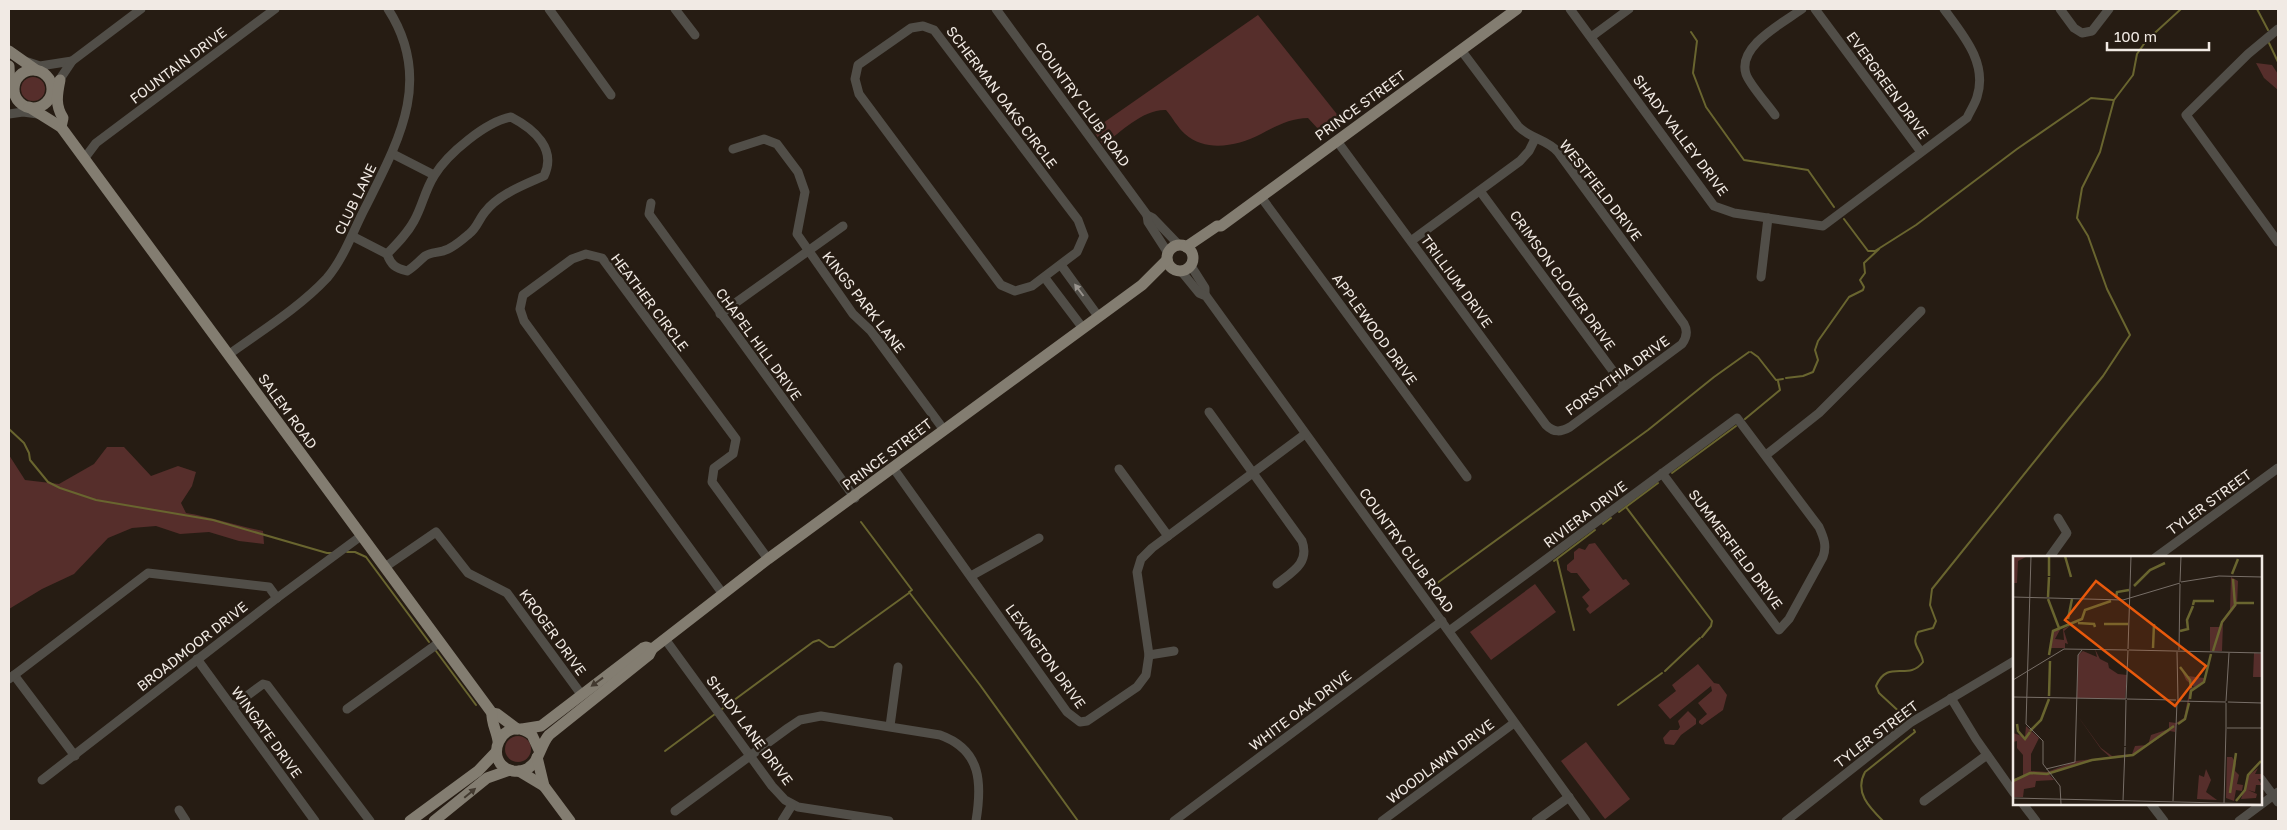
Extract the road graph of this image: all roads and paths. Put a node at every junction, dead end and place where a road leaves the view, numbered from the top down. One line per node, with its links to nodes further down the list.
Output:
1 (141, 9): 22 (street)
2 (275, 9): 36 (street, FOUNTAIN DRIVE)
3 (388, 9): 40 (street, CLUB LANE)
4 (549, 9): 28 (street)
5 (676, 9): 16 (street)
6 (996, 9): 46 (street, COUNTRY CLUB ROAD)
7 (1517, 9): 18 (main road, PRINCE STREET)
8 (1570, 9): 17 (street, SHADY VALLEY DRIVE)
9 (1629, 9): 17 (street)
10 (1802, 9): 32 (street)
11 (1815, 9): 39 (street, EVERGREEN DRIVE)
12 (1944, 9): 39 (street)
13 (2060, 9): 14 (street)
14 (2109, 9)
15 (2278, 29): 51 (street)
16 (695, 35)
17 (1591, 37): 47 (street, SHADY VALLEY DRIVE)
18 (1461, 50): 34 (street, WESTFIELD DRIVE); 35 (main road, PRINCE STREET)
19 (9, 51): 21 (main road)
20 (9, 58): 26 (main road)
21 (23, 61): 22 (street); 24 (main road)
22 (69, 61): 24 (street); 25 (street)
23 (9, 66): 26 (main road)
24 (37, 70): 26 (main road); 27 (main road)
25 (60, 80): 27 (street); 33 (main road)
26 (12, 88): 29 (main road)
27 (51, 93): 29 (main road); 33 (main road, SALEM ROAD)
28 (611, 95)
29 (31, 109): 30 (street); 31 (street); 33 (main road, SALEM ROAD)
30 (9, 110)
31 (9, 114)
32 (1775, 115)
33 (61, 124): 37 (main road, SALEM ROAD)
34 (1535, 139): 43 (street); 62 (street, WESTFIELD DRIVE)
35 (1338, 141): 44 (main road, PRINCE STREET); 50 (street, TRILLIUM DRIVE)
36 (96, 143): 37 (street, FOUNTAIN DRIVE); 41 (street, FOUNTAIN DRIVE)
37 (76, 148): 41 (main road, SALEM ROAD)
38 (734, 149): 52 (street, KINGS PARK LANE)
39 (1921, 152): 47 (street, SHADY VALLEY DRIVE)
40 (393, 154): 42 (street); 49 (street, CLUB LANE)
41 (84, 159): 63 (main road, SALEM ROAD)
42 (434, 175): 53 (street); 53 (street)
43 (1480, 190): 50 (street); 64 (street, CRIMSON CLOVER DRIVE)
44 (1260, 198): 54 (main road, PRINCE STREET); 76 (street, APPLEWOOD DRIVE)
45 (651, 203): 59 (street, CHAPEL HILL DRIVE)
46 (1147, 215): 54 (street, COUNTRY CLUB ROAD); 54 (street, COUNTRY CLUB ROAD)
47 (1768, 218): 56 (street)
48 (843, 226): 52 (street)
49 (352, 236): 53 (street); 63 (street, CLUB LANE)
50 (1411, 241): 68 (street, TRILLIUM DRIVE)
51 (2278, 242)
52 (807, 251): 59 (street); 67 (street, KINGS PARK LANE)
53 (387, 254)
54 (1180, 258): 60 (main road, PRINCE STREET); 69 (street, COUNTRY CLUB ROAD)
55 (1060, 265): 57 (street, SCHERMAN OAKS CIRCLE); 57 (street, SCHERMAN OAKS CIRCLE); 60 (street, one-way to 55)
56 (1761, 277)
57 (1045, 278): 61 (street)
58 (1921, 311): 70 (street)
59 (720, 314): 77 (street, CHAPEL HILL DRIVE)
60 (1098, 316): 61 (main road, PRINCE STREET)
61 (1082, 327): 67 (main road, PRINCE STREET)
62 (1687, 335): 64 (street, FORSYTHIA DRIVE)
63 (228, 355): 79 (main road, SALEM ROAD)
64 (1624, 386): 68 (street, FORSYTHIA DRIVE)
65 (1208, 412): 74 (street)
66 (1738, 418): 70 (street, SUMMERFIELD DRIVE); 75 (street, RIVIERA DRIVE)
67 (944, 430): 72 (main road, PRINCE STREET)
68 (1559, 431)
69 (1305, 434): 74 (street, LEXINGTON DRIVE); 90 (street, COUNTRY CLUB ROAD)
70 (1766, 455): 75 (street, SUMMERFIELD DRIVE)
71 (2278, 468): 83 (street, TYLER STREET)
72 (894, 469): 77 (main road, PRINCE STREET); 86 (street, LEXINGTON DRIVE)
73 (1119, 469): 80 (street)
74 (1253, 472): 80 (street, LEXINGTON DRIVE); 87 (street)
75 (1662, 473): 91 (street, RIVIERA DRIVE)
76 (1467, 477)
77 (855, 498): 84 (main road, PRINCE STREET)
78 (2058, 518): 82 (street)
79 (361, 536): 85 (main road, SALEM ROAD); 89 (street, BROADMOOR DRIVE)
80 (1168, 536): 96 (street, LEXINGTON DRIVE)
81 (1039, 538): 86 (street)
82 (2050, 556)
83 (2158, 556)
84 (768, 560): 88 (main road, PRINCE STREET); 88 (street, HEATHER CIRCLE)
85 (385, 567): 93 (main road, SALEM ROAD); 101 (street, KROGER DRIVE)
86 (971, 576): 96 (street, LEXINGTON DRIVE)
87 (1277, 584)
88 (724, 594): 92 (main road, PRINCE STREET)
89 (277, 598): 97 (street, BROADMOOR DRIVE); 100 (street)
90 (1442, 621): 91 (street, COUNTRY CLUB ROAD); 138 (street, WHITE OAK DRIVE)
91 (1449, 632): 106 (street, COUNTRY CLUB ROAD)
92 (665, 638): 94 (main road, PRINCE STREET); 113 (street, SHADY LANE DRIVE)
93 (440, 642): 104 (street); 105 (main road, SALEM ROAD)
94 (647, 648): 101 (main road, PRINCE STREET, one-way to 101); 110 (main road, PRINCE STREET)
95 (1174, 651): 96 (street)
96 (1149, 654)
97 (197, 659): 103 (street, WINGATE DRIVE); 112 (street, BROADMOOR DRIVE)
98 (2013, 662): 102 (street, TYLER STREET)
99 (898, 667): 107 (street)
100 (11, 677): 112 (street)
101 (581, 694): 108 (main road, PRINCE STREET)
102 (1951, 698): 111 (street); 142 (street, TYLER STREET)
103 (232, 707): 129 (street, WINGATE DRIVE); 130 (street)
104 (347, 709)
105 (492, 713): 108 (main road, SALEM ROAD); 109 (main road, SALEM ROAD)
106 (1514, 723): 120 (street, COUNTRY CLUB ROAD); 139 (street, WOODLAWN DRIVE)
107 (890, 726): 113 (street); 137 (street)
108 (519, 729): 109 (main road); 110 (main road)
109 (497, 747): 114 (main road); 119 (main road)
110 (538, 754): 114 (main road); 117 (main road)
111 (1987, 755): 118 (street); 122 (street)
112 (75, 756): 116 (street, BROADMOOR DRIVE)
113 (750, 756): 123 (street, SHADY LANE DRIVE); 127 (street)
114 (515, 770): 117 (main road); 133 (main road, one-way to 114)
115 (2262, 779): 121 (street)
116 (42, 780)
117 (544, 786): 134 (main road)
118 (2013, 792)
119 (448, 793): 131 (main road); 132 (main road)
120 (1569, 797): 140 (street); 141 (street, COUNTRY CLUB ROAD)
121 (2277, 797): 145 (street)
122 (1924, 801)
123 (792, 805): 135 (street); 136 (street, SHADY LANE DRIVE)
124 (2024, 805): 143 (street)
125 (2152, 805): 144 (street)
126 (179, 810): 128 (street)
127 (675, 810)
128 (186, 821)
129 (315, 821)
130 (370, 821)
131 (410, 821)
132 (422, 821)
133 (434, 821)
134 (570, 821)
135 (782, 821)
136 (889, 821)
137 (976, 821)
138 (1174, 821)
139 (1382, 821)
140 (1536, 821)
141 (1586, 821)
142 (1786, 821)
143 (2036, 821)
144 (2164, 821)
145 (2239, 821)

